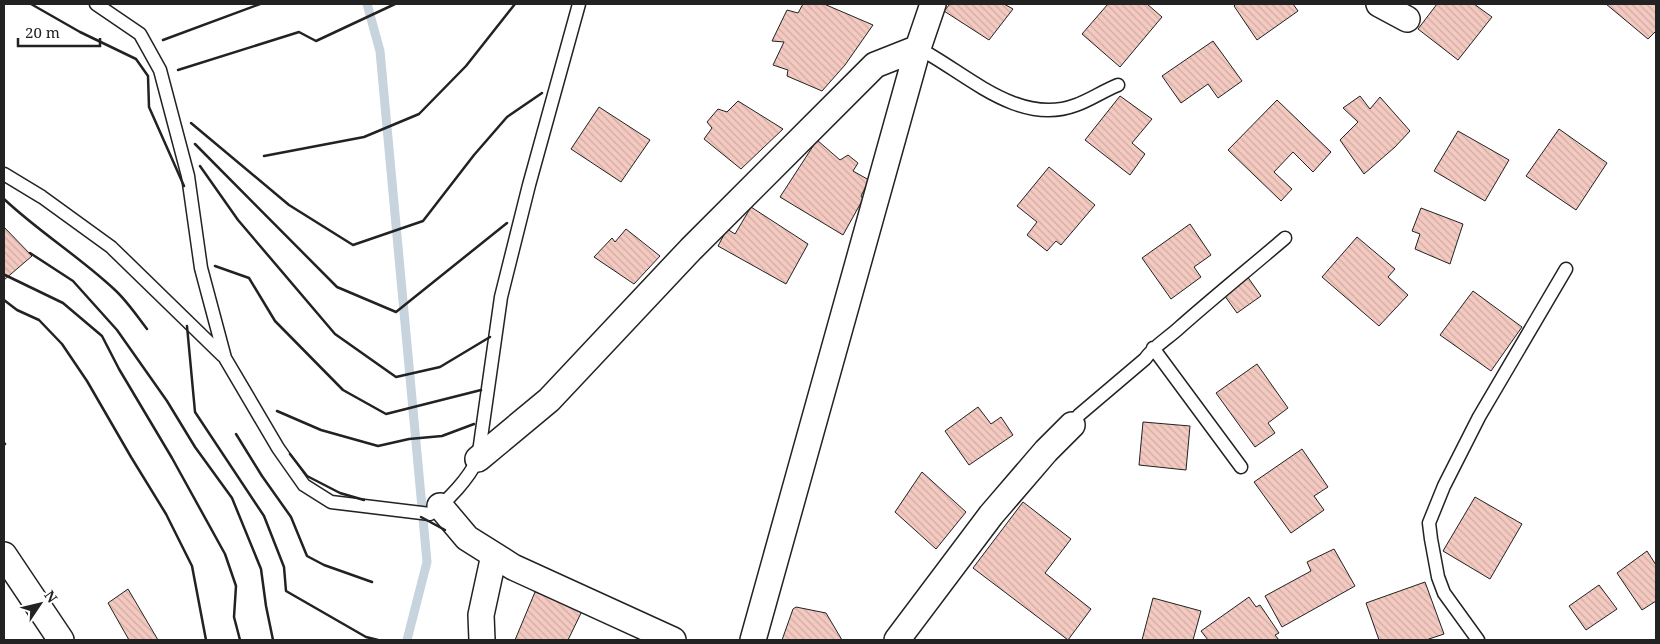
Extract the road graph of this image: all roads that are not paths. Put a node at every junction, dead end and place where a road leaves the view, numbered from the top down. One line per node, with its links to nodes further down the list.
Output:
1 (96, 4): 12 (lane)
2 (578, 4): 14 (lane)
3 (933, 4): 6 (street)
4 (1379, 4): 5 (street)
5 (1407, 19)
6 (918, 48): 7 (lane); 14 (street); 22 (street)
7 (1118, 85)
8 (4, 174): 12 (lane)
9 (1286, 238): 11 (lane)
10 (1566, 269): 24 (lane)
11 (1153, 348): 13 (lane); 15 (lane)
12 (225, 358): 16 (lane)
13 (1072, 425): 23 (street)
14 (478, 459): 16 (lane)
15 (1241, 467)
16 (440, 506): 18 (street)
17 (4, 555): 19 (street)
18 (494, 555): 20 (street); 21 (street)
19 (61, 640)
20 (482, 640)
21 (673, 640)
22 (753, 640)
23 (897, 640)
24 (1478, 640)

